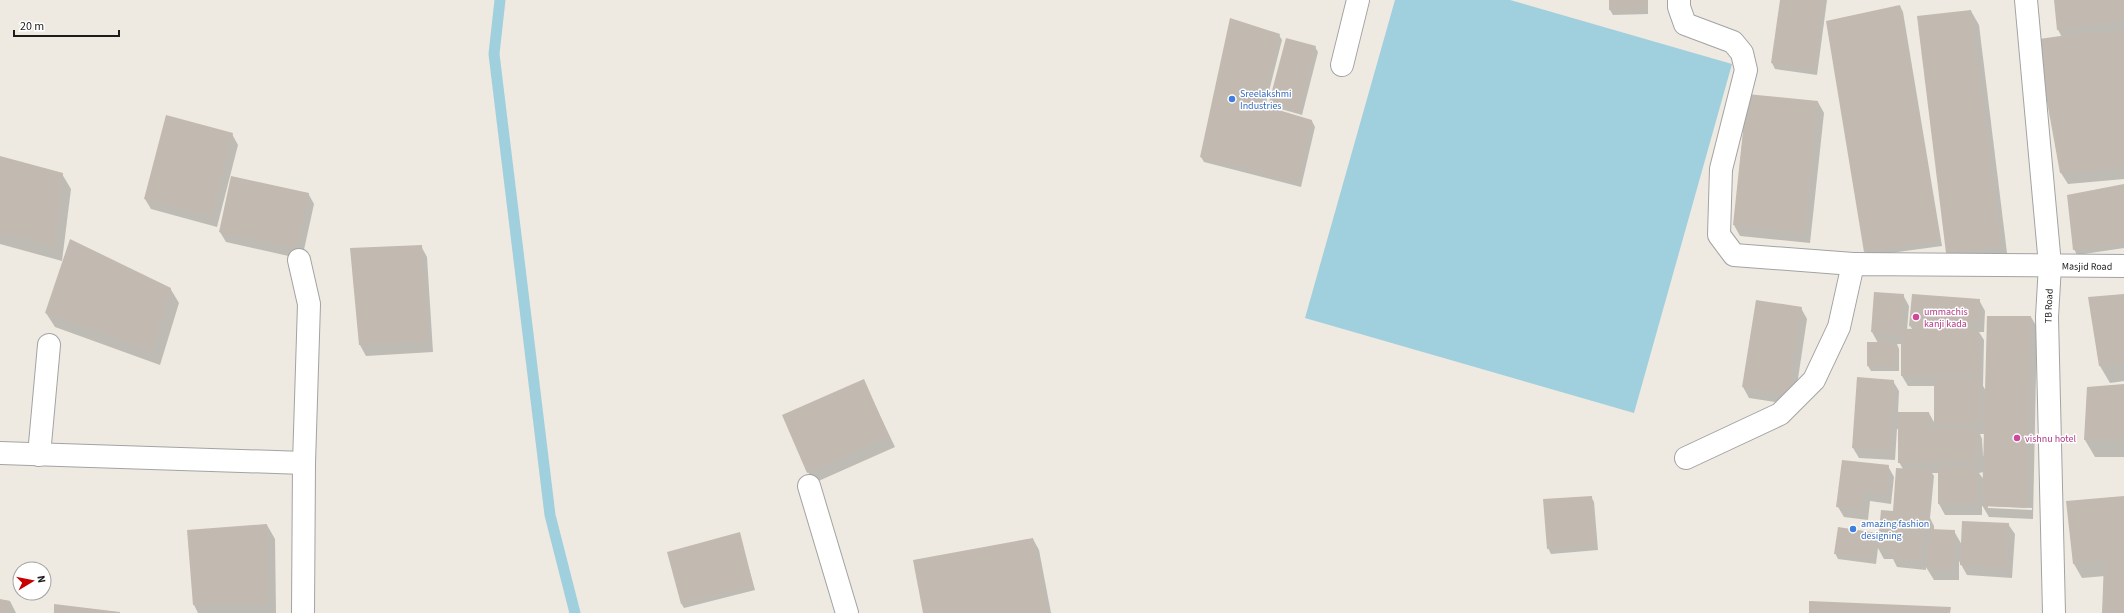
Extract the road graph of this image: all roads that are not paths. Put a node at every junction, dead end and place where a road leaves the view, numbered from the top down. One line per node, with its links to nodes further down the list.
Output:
1 (1358, 0): 4 (street)
2 (1679, 0): 6 (street, Masjid Road)
3 (2026, 0): 7 (street, TB Road)
4 (1342, 65)
5 (299, 260): 13 (street)
6 (1854, 264): 7 (street, Masjid Road); 12 (street)
7 (2050, 265): 8 (street, Masjid Road); 17 (street, TB Road)
8 (2124, 266)
9 (49, 346): 11 (street)
10 (0, 453): 11 (street)
11 (39, 455): 13 (street)
12 (1686, 458)
13 (304, 463): 15 (street)
14 (809, 486): 16 (street)
15 (304, 613)
16 (848, 613)
17 (2054, 613)

